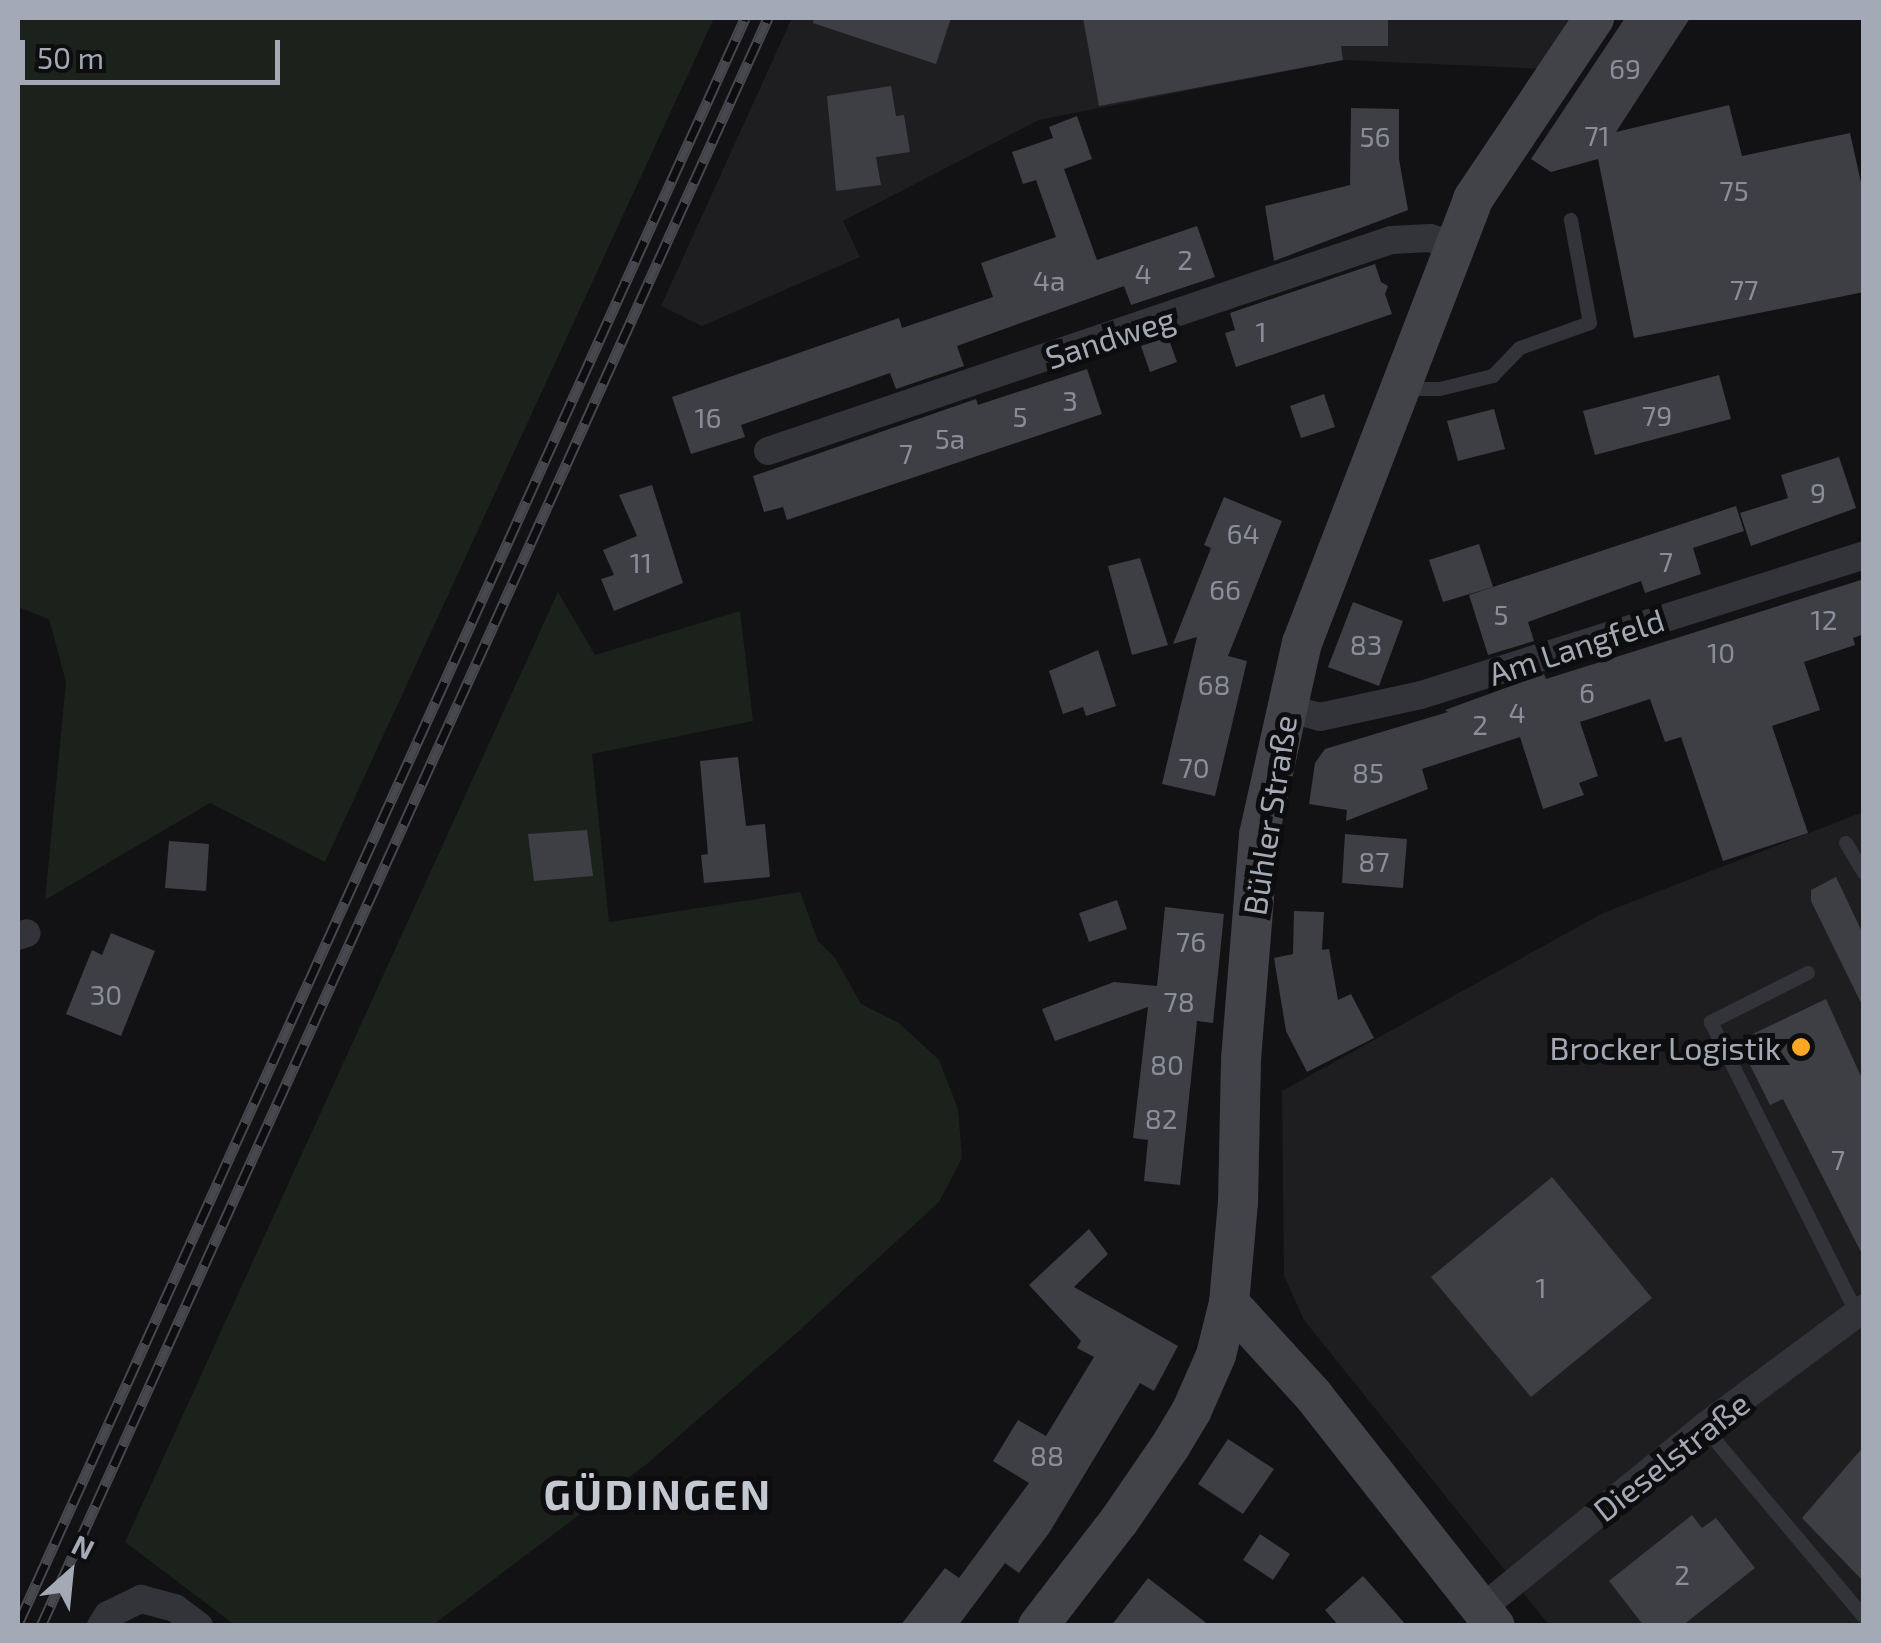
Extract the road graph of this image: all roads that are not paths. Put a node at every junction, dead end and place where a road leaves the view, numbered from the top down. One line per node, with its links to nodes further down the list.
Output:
1 (1584, 25): 3 (main road, Bühler Straße)
2 (1571, 220): 4 (lane)
3 (1453, 245): 4 (main road, Bühler Straße); 5 (street, Sandweg)
4 (1397, 390): 7 (main road, Bühler Straße)
5 (768, 451)
6 (1864, 555): 7 (street, Am Langfeld)
7 (1285, 708): 11 (main road, Bühler Straße)
8 (1846, 843): 9 (lane)
9 (1864, 873)
10 (1808, 973): 12 (lane)
11 (1229, 1303): 14 (main road); 18 (main road, Bühler Straße)
12 (1860, 1310): 13 (street, Dieselstraße)
13 (1704, 1427): 14 (street, Dieselstraße); 15 (lane)
14 (1488, 1617)
15 (1864, 1617)
16 (102, 1626): 17 (street)
17 (200, 1626)
18 (1038, 1626)

